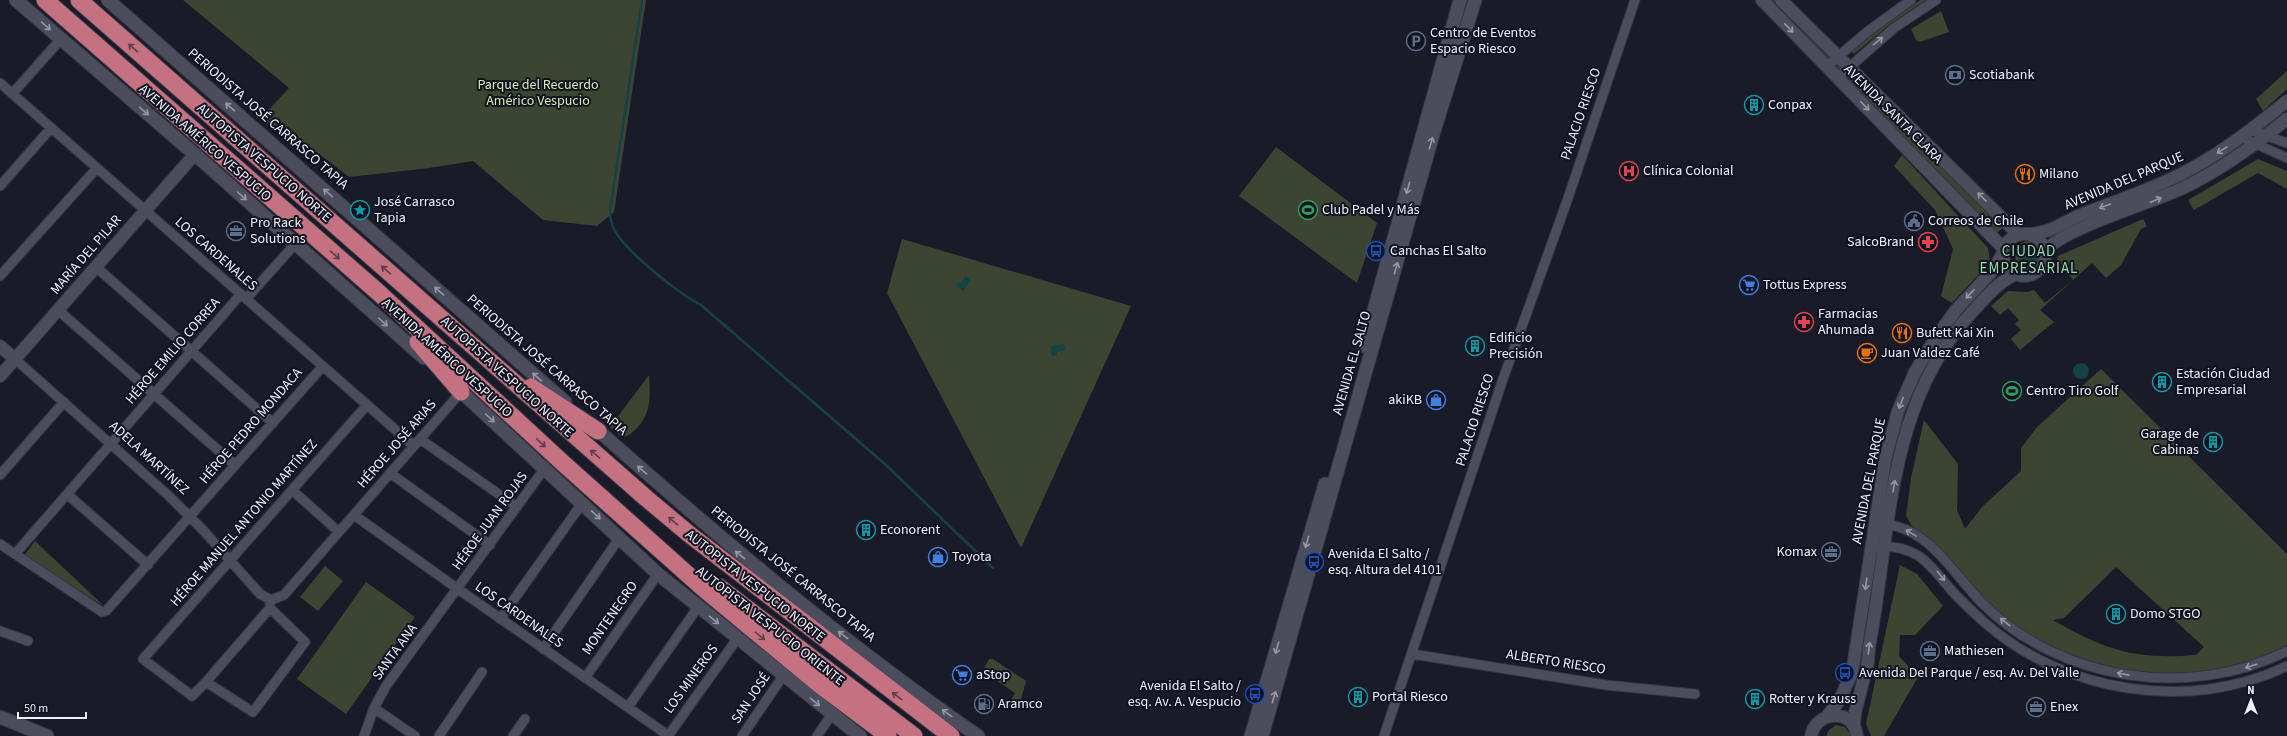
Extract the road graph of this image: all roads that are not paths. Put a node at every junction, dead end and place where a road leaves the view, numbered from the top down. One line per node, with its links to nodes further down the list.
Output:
1 (16, 0): 12 (main road, AVENIDA AMÉRICO VESPUCIO, one-way to 12)
2 (45, 0): 39 (highway, AUTOPISTA VESPUCIO NORTE, one-way to 39)
3 (79, 0): 45 (highway, AUTOPISTA VESPUCIO NORTE, one-way to 3)
4 (108, 0): 53 (main road, PERIODISTA JOSÉ CARRASCO TAPIA, one-way to 4)
5 (1460, 0): 124 (main road, AVENIDA EL SALTO, one-way to 124)
6 (1474, 0): 124 (main road, AVENIDA EL SALTO, one-way to 6)
7 (1635, 0): 92 (street, PALACIO RIESCO)
8 (1762, 0): 14 (street, AVENIDA SANTA CLARA, one-way to 14)
9 (1781, 0): 13 (street, AVENIDA SANTA CLARA)
10 (1911, 0): 13 (street)
11 (1936, 0): 15 (street, one-way to 11)
12 (61, 39): 18 (street); 27 (main road, AVENIDA AMÉRICO VESPUCIO, one-way to 27)
13 (1838, 56): 14 (street); 15 (street, AVENIDA SANTA CLARA)
14 (1826, 67): 16 (street, AVENIDA SANTA CLARA)
15 (1849, 67): 16 (street); 32 (street, AVENIDA SANTA CLARA, one-way to 15)
16 (1837, 78): 34 (street, AVENIDA SANTA CLARA, one-way to 34)
17 (0, 83): 18 (street, LOS CARDENALES)
18 (12, 94): 21 (street, LOS CARDENALES)
19 (2287, 101): 22 (street, AVENIDA DEL PARQUE)
20 (2287, 119): 23 (street, AVENIDA DEL PARQUE)
21 (51, 128): 29 (street, LOS CARDENALES); 30 (street)
22 (2251, 130): 23 (street); 24 (street, AVENIDA DEL PARQUE)
23 (2266, 136): 25 (street); 26 (street, AVENIDA DEL PARQUE)
24 (2241, 137): 26 (street); 32 (street, AVENIDA DEL PARQUE, one-way to 32)
25 (2287, 143)
26 (2254, 145): 28 (street); 35 (street, AVENIDA DEL PARQUE, one-way to 26)
27 (195, 154): 31 (street, MARÍA DEL PILAR); 33 (main road, AVENIDA AMÉRICO VESPUCIO, one-way to 33)
28 (2287, 158)
29 (97, 168): 31 (street, LOS CARDENALES); 38 (street)
30 (1, 183)
31 (145, 211): 36 (street, MARÍA DEL PILAR); 40 (street, LOS CARDENALES)
32 (2023, 234): 34 (street); 35 (street)
33 (296, 243): 40 (street, HÉROE EMILIO CORREA); 48 (main road, AVENIDA AMÉRICO VESPUCIO, one-way to 48)
34 (2004, 251): 37 (street); 68 (street, AVENIDA DEL PARQUE, one-way to 68)
35 (2045, 252): 37 (street)
36 (96, 267): 41 (street, MARÍA DEL PILAR); 43 (street)
37 (2016, 274): 69 (street, AVENIDA DEL PARQUE, one-way to 37)
38 (0, 276)
39 (379, 293): 48 (highway); 67 (highway, AUTOPISTA VESPUCIO NORTE, one-way to 67)
40 (244, 297): 43 (street, HÉROE EMILIO CORREA); 46 (street, LOS CARDENALES)
41 (58, 310): 44 (street, MARÍA DEL PILAR); 49 (street)
42 (0, 346): 44 (street, ADELA MARTÍNEZ)
43 (192, 351): 49 (street, HÉROE EMILIO CORREA); 52 (street)
44 (15, 359): 47 (street, MARÍA DEL PILAR); 50 (street, ADELA MARTÍNEZ)
45 (489, 360): 53 (highway); 122 (highway, AUTOPISTA VESPUCIO NORTE, one-way to 45)
46 (323, 366): 51 (street, LOS CARDENALES); 52 (street, HÉROE PEDRO MONDACA)
47 (0, 376)
48 (461, 392): 54 (street, HÉROE JOSÉ ARIAS); 58 (main road, AVENIDA AMÉRICO VESPUCIO, one-way to 58)
49 (154, 394): 55 (street, HÉROE EMILIO CORREA); 57 (street)
50 (64, 402): 55 (street, ADELA MARTÍNEZ); 60 (street)
51 (367, 405): 56 (street, LOS CARDENALES); 61 (street, HÉROE MANUEL ANTONIO MARTÍNEZ)
52 (273, 423): 57 (street, HÉROE PEDRO MONDACA)
53 (598, 431): 123 (main road, PERIODISTA JOSÉ CARRASCO TAPIA, one-way to 53)
54 (420, 439): 56 (street, HÉROE JOSÉ ARIAS); 64 (street)
55 (111, 444): 62 (street, HÉROE EMILIO CORREA); 66 (street, ADELA MARTÍNEZ)
56 (414, 446): 59 (street, HÉROE JOSÉ ARIAS)
57 (235, 465): 66 (street, HÉROE PEDRO MONDACA)
58 (545, 468): 63 (main road, AVENIDA AMÉRICO VESPUCIO); 64 (street, HÉROE JUAN ROJAS)
59 (390, 473): 65 (street, HÉROE JOSÉ ARIAS); 73 (street)
60 (0, 476)
61 (292, 490): 70 (street); 77 (street, HÉROE MANUEL ANTONIO MARTÍNEZ)
62 (67, 494): 76 (street, HÉROE EMILIO CORREA); 78 (street)
63 (582, 502): 71 (main road, AVENIDA AMÉRICO VESPUCIO, one-way to 71); 83 (street)
64 (517, 507): 73 (street, HÉROE JUAN ROJAS)
65 (354, 515): 70 (street, HÉROE JOSÉ ARIAS); 80 (street, LOS CARDENALES)
66 (190, 516): 77 (street, ADELA MARTÍNEZ); 78 (street, HÉROE PEDRO MONDACA)
67 (625, 518): 120 (highway, AUTOPISTA VESPUCIO NORTE, one-way to 120); 121 (highway, AUTOPISTA VESPUCIO ORIENTE)
68 (1875, 524): 69 (street); 74 (street, AVENIDA DEL PARQUE)
69 (1888, 524): 75 (street, AVENIDA DEL PARQUE); 85 (street, one-way to 69)
70 (339, 532): 81 (street, HÉROE JOSÉ ARIAS)
71 (620, 537): 79 (main road, AVENIDA AMÉRICO VESPUCIO); 90 (street)
72 (0, 544): 76 (street)
73 (490, 545): 80 (street, HÉROE JUAN ROJAS)
74 (1872, 545): 75 (street); 107 (street, AVENIDA DEL PARQUE, one-way to 107)
75 (1884, 546): 88 (street, one-way to 88); 110 (street, AVENIDA DEL PARQUE, one-way to 75)
76 (15, 554): 78 (street, HÉROE PEDRO MONDACA)
77 (230, 560): 81 (street, ADELA MARTÍNEZ); 100 (street, HÉROE MANUEL ANTONIO MARTÍNEZ)
78 (148, 565)
79 (658, 574): 82 (main road, AVENIDA AMÉRICO VESPUCIO); 97 (street, MONTENEGRO)
80 (458, 589): 83 (street, LOS CARDENALES); 105 (street, SANTA ANA)
81 (270, 604): 100 (street); 100 (street, ADELA MARTÍNEZ)
82 (698, 607): 86 (main road, AVENIDA AMÉRICO VESPUCIO, one-way to 86); 104 (street)
83 (500, 619): 90 (street, LOS CARDENALES)
84 (0, 631): 87 (street)
85 (2022, 634): 88 (street); 89 (street)
86 (737, 639): 96 (main road, AVENIDA AMÉRICO VESPUCIO); 116 (street, LOS MINEROS)
87 (28, 641)
88 (2014, 645): 93 (street)
89 (2045, 647): 93 (street); 99 (street, one-way to 89)
90 (543, 649): 97 (street, LOS CARDENALES)
91 (2287, 651): 98 (street, one-way to 98)
92 (1412, 654): 103 (street, ALBERTO RIESCO); 125 (street, PALACIO RIESCO)
93 (2037, 658): 101 (street)
94 (2287, 666): 102 (street)
95 (482, 672): 114 (street)
96 (783, 676): 106 (main road, AVENIDA AMÉRICO VESPUCIO, one-way to 106); 117 (street, SAN JOSÉ)
97 (585, 678): 104 (street, LOS CARDENALES)
98 (2191, 678): 99 (street); 102 (street)
99 (2170, 679): 101 (street)
100 (206, 682)
101 (2168, 691): 102 (street)
102 (2190, 691)
103 (1695, 694)
104 (628, 707): 116 (street, LOS CARDENALES)
105 (374, 708): 112 (street, SANTA ANA); 113 (street)
106 (832, 714): 118 (street); 119 (main road, AVENIDA AMÉRICO VESPUCIO)
107 (1828, 716): 110 (street); 126 (street, AVENIDA DEL PARQUE)
108 (0, 717): 111 (main road)
109 (525, 719): 115 (street)
110 (1856, 731)
111 (47, 736)
112 (364, 736)
113 (415, 736)
114 (439, 736)
115 (513, 736)
116 (669, 736)
117 (742, 736)
118 (817, 736)
119 (860, 736)
120 (888, 736)
121 (914, 736)
122 (951, 736)
123 (978, 736)
124 (1260, 736)
125 (1384, 736)
126 (1811, 736)

